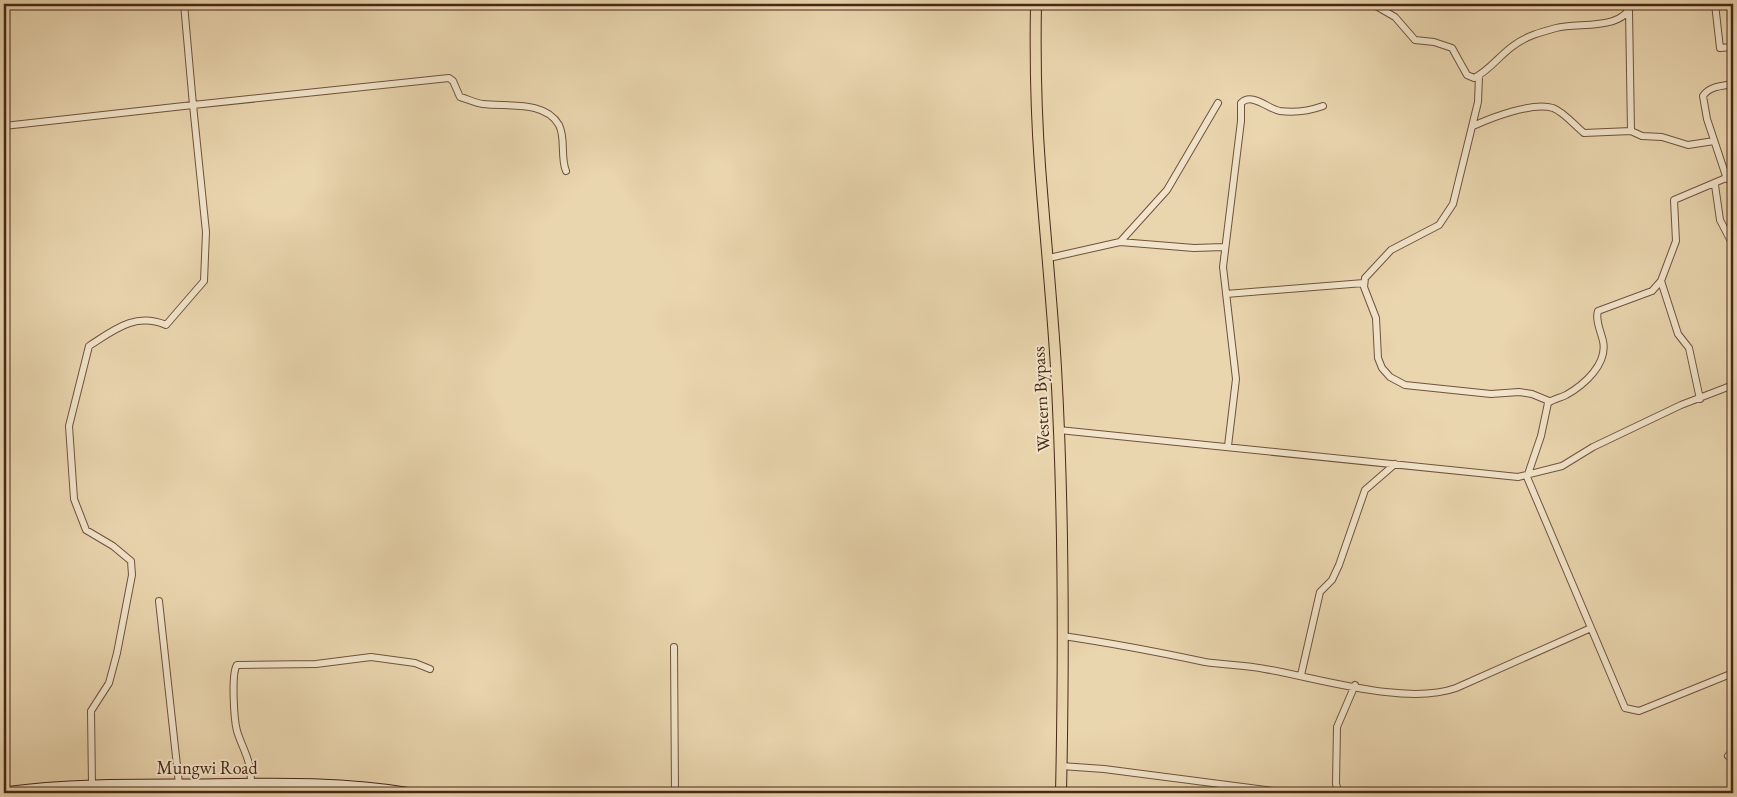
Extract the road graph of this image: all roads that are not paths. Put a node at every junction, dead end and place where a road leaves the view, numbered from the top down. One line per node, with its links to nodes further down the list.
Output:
1 (184, 4): 11 (street)
2 (1036, 4): 23 (main road, Western Bypass)
3 (1632, 4): 6 (street)
4 (1715, 4): 7 (street)
5 (1376, 6): 8 (street)
6 (1629, 11): 8 (street); 15 (street)
7 (1733, 47)
8 (1479, 76): 14 (street)
9 (1733, 84): 16 (street)
10 (1218, 102): 20 (street)
11 (193, 105): 13 (street); 17 (street); 47 (street)
12 (1323, 106): 22 (street)
13 (4, 126)
14 (1473, 126): 15 (street); 25 (street)
15 (1631, 131): 16 (street)
16 (1714, 141): 18 (street)
17 (566, 171)
18 (1730, 177): 19 (street)
19 (1715, 185): 21 (street); 24 (street)
20 (1120, 242): 22 (street); 23 (street)
21 (1733, 245)
22 (1224, 247): 26 (street)
23 (1048, 258): 30 (main road, Western Bypass)
24 (1661, 281): 28 (street); 29 (street)
25 (1364, 283): 26 (street); 29 (street)
26 (1226, 294): 31 (street)
27 (1733, 385): 28 (street)
28 (1700, 399): 33 (street)
29 (1549, 401): 33 (street)
30 (1059, 430): 31 (street); 36 (main road, Western Bypass)
31 (1228, 446): 32 (street)
32 (1395, 464): 33 (street); 40 (street)
33 (1527, 476): 35 (street)
34 (159, 602): 48 (street)
35 (1591, 628): 39 (street); 41 (street)
36 (1063, 636): 40 (street); 44 (main road, Western Bypass)
37 (674, 647): 54 (street)
38 (430, 669): 46 (street)
39 (1733, 673)
40 (1301, 675): 41 (street)
41 (1355, 685): 57 (street)
42 (1733, 750): 43 (street)
43 (1728, 756)
44 (1061, 766): 55 (main road, Western Bypass); 56 (street)
45 (4, 781): 49 (street)
46 (252, 784): 48 (main road, Mungwi Road); 53 (main road, Mungwi Road)
47 (92, 785): 48 (main road, Mungwi Road); 49 (main road, Mungwi Road)
48 (178, 789): 50 (main road, Mungwi Road); 51 (main road, Mungwi Road)
49 (5, 792)
50 (60, 793)
51 (296, 793): 52 (main road, Mungwi Road)
52 (313, 793)
53 (411, 793)
54 (675, 793)
55 (1061, 793)
56 (1289, 793)
57 (1339, 793)

